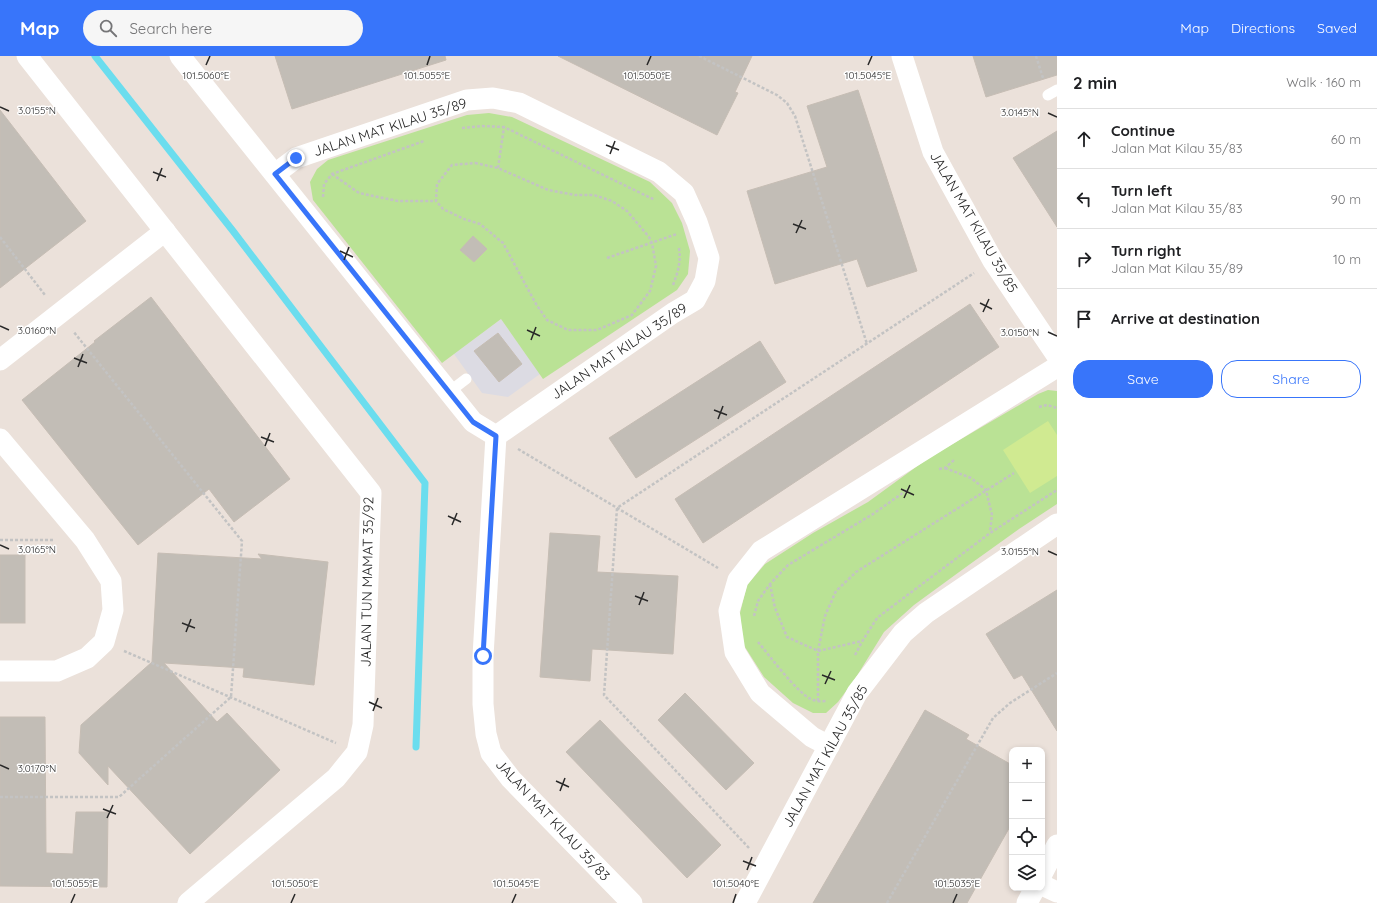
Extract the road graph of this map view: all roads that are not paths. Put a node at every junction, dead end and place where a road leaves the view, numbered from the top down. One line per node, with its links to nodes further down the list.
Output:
1 (27, 56): 5 (street, JALAN TUN MAMAT 35/92)
2 (180, 56): 4 (street)
3 (902, 56): 6 (street, JALAN MAT KILAU 35/85)
4 (275, 174): 10 (street); 11 (street, JALAN MAT KILAU 35/89)
5 (165, 231): 7 (street); 21 (street, JALAN TUN MAMAT 35/92)
6 (1057, 356)
7 (0, 360)
8 (1057, 367): 15 (street)
9 (466, 378): 10 (lane)
10 (449, 392): 11 (street)
11 (496, 436): 22 (street, JALAN MAT KILAU 35/83)
12 (0, 439): 14 (street)
13 (1057, 524): 15 (street, JALAN MAT KILAU 35/85)
14 (0, 671)
15 (829, 746): 23 (street, JALAN MAT KILAU 35/85)
16 (1057, 845): 17 (street)
17 (1045, 868)
18 (1045, 886): 20 (street)
19 (1033, 891): 24 (street)
20 (1057, 892)
21 (188, 903)
22 (632, 903)
23 (745, 903)
24 (1027, 903)

